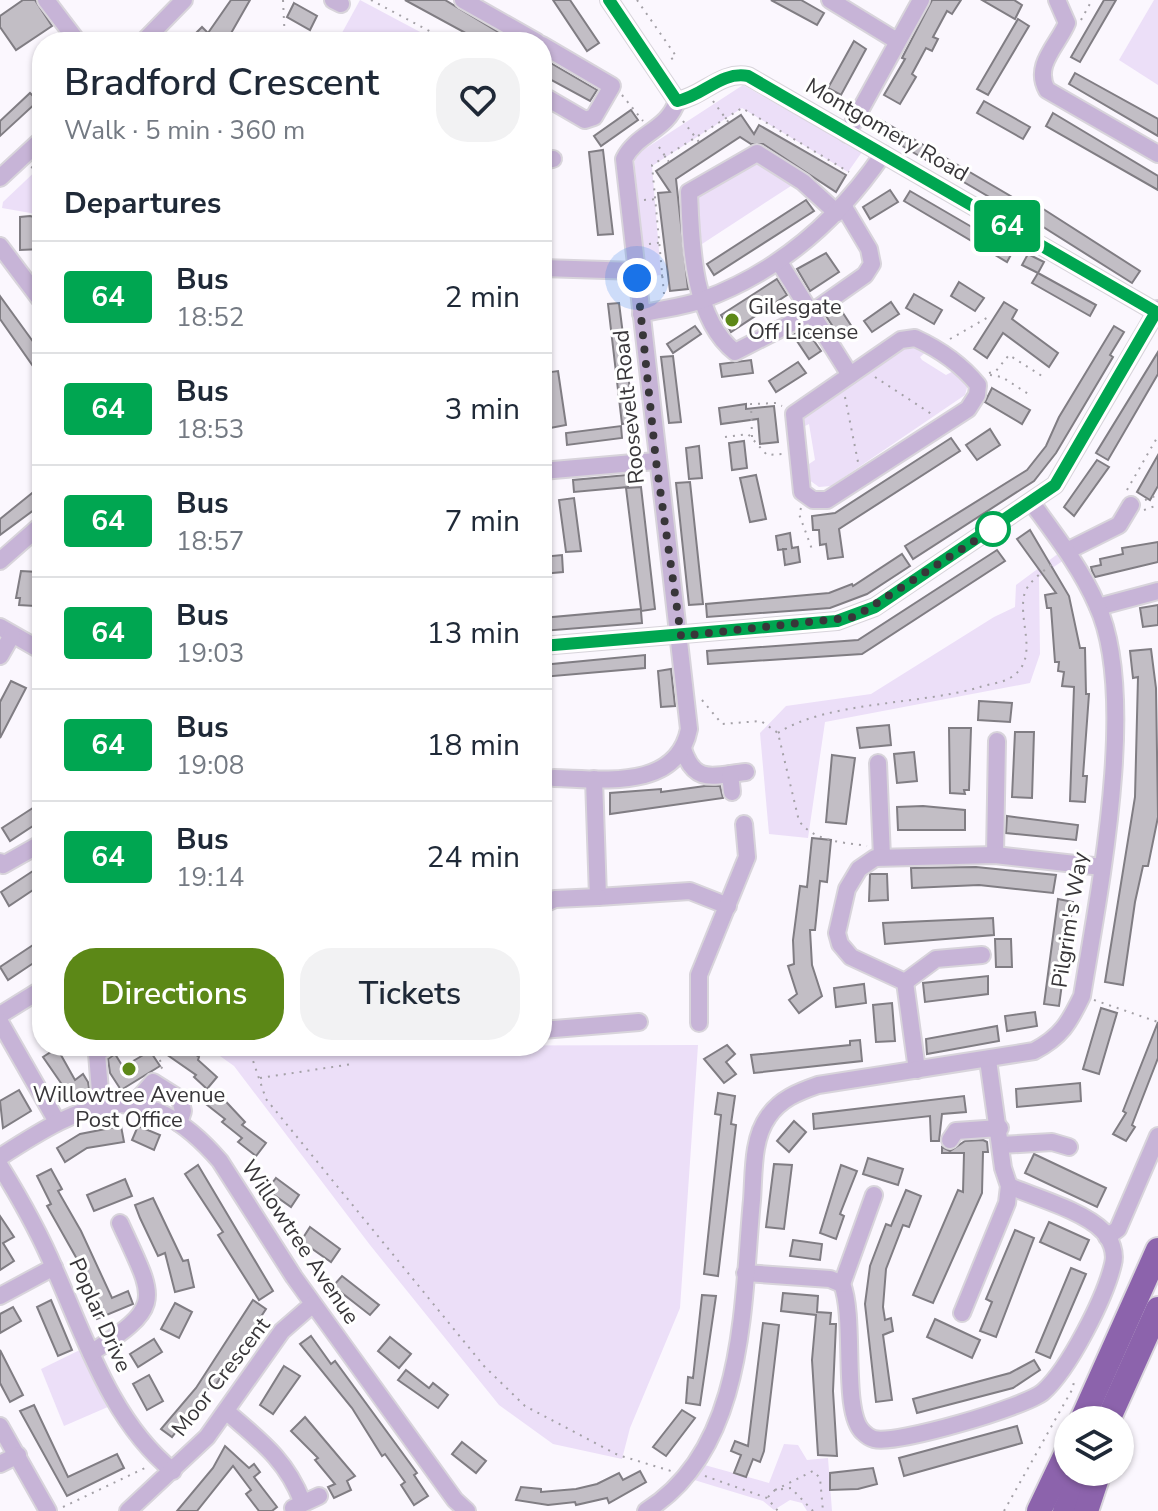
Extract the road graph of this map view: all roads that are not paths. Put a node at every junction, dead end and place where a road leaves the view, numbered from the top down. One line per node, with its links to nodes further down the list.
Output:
1 (46, 0): 10 (street)
2 (184, 0): 11 (street)
3 (463, 0): 9 (street)
4 (493, 0): 9 (street)
5 (609, 0): 16 (street)
6 (830, 0): 13 (street)
7 (921, 0): 13 (street)
8 (1057, 0): 20 (street)
9 (510, 26): 12 (street)
10 (70, 32)
11 (153, 32)
12 (521, 32)
13 (897, 41): 17 (street)
14 (552, 50): 15 (street)
15 (552, 101)
16 (676, 105): 17 (street, Montgomery Road); 26 (street, Roosevelt Road)
17 (847, 134): 19 (street, Montgomery Road)
18 (32, 148): 21 (street)
19 (883, 154): 22 (street); 29 (street, Montgomery Road)
20 (1158, 154)
21 (0, 178)
22 (840, 210): 24 (street); 28 (street); 30 (street)
23 (0, 246): 27 (street)
24 (779, 262): 28 (street); 30 (street)
25 (552, 268): 26 (street)
26 (637, 271): 31 (street, Roosevelt Road)
27 (32, 289)
28 (702, 300): 30 (street); 31 (street)
29 (1157, 310): 35 (street)
30 (811, 313): 32 (street)
31 (641, 314): 33 (street, Roosevelt Road)
32 (850, 375): 32 (street)
33 (656, 461): 34 (street); 43 (street, Roosevelt Road)
34 (552, 470)
35 (1032, 503): 38 (street, Pilgrim's Way); 43 (street)
36 (1131, 505): 38 (street)
37 (32, 533): 39 (street)
38 (1067, 551): 41 (street, Pilgrim's Way)
39 (0, 561)
40 (1158, 591): 41 (street)
41 (1098, 607): 58 (street, Pilgrim's Way)
42 (6, 631): 44 (street); 46 (street)
43 (681, 636): 45 (street); 48 (street, Roosevelt Road)
44 (32, 645)
45 (552, 645)
46 (0, 656)
47 (997, 741): 56 (street)
48 (683, 749): 51 (street); 52 (street)
49 (878, 763): 55 (street)
50 (554, 778): 51 (street)
51 (594, 779): 59 (street)
52 (732, 792)
53 (744, 824): 61 (street)
54 (32, 849): 57 (street)
55 (881, 853): 56 (street); 63 (street)
56 (995, 855): 58 (street)
57 (1, 866)
58 (1102, 867): 71 (street, Pilgrim's Way)
59 (598, 897): 60 (street); 61 (street)
60 (552, 900)
61 (728, 906): 68 (street)
62 (982, 955): 63 (street)
63 (905, 982): 72 (street)
64 (32, 995): 65 (street)
65 (0, 1015)
66 (0, 1022): 75 (street)
67 (639, 1022): 69 (street)
68 (699, 1023)
69 (552, 1029)
70 (97, 1056): 74 (street)
71 (988, 1060): 72 (street, Pilgrim's Way); 77 (street)
72 (917, 1070): 89 (street, Pilgrim's Way)
73 (134, 1104): 74 (street, Willowtree Avenue); 76 (street, Willowtree Avenue); 76 (street)
74 (101, 1105): 75 (street, Willowtree Avenue)
75 (56, 1120): 81 (street, Willowtree Avenue)
76 (179, 1123): 92 (street, Willowtree Avenue)
77 (1000, 1136): 79 (street); 80 (street); 83 (street)
78 (1158, 1136): 86 (street)
79 (950, 1140)
80 (1069, 1147)
81 (0, 1157)
82 (0, 1166): 88 (street, Poplar Drive)
83 (1009, 1186): 86 (street); 94 (street)
84 (874, 1195): 90 (street)
85 (120, 1223): 95 (street)
86 (1107, 1237): 90 (street)
87 (1158, 1250): 97 (highway)
88 (54, 1267): 91 (street); 95 (street, Poplar Drive)
89 (745, 1273): 90 (street); 112 (street)
90 (842, 1284)
91 (0, 1296)
92 (313, 1304): 100 (street, Moor Crescent); 109 (street, Willowtree Avenue)
93 (1158, 1309): 96 (highway)
94 (962, 1314)
95 (91, 1353): 104 (street, Poplar Drive)
96 (1136, 1360): 98 (highway); 99 (highway)
97 (1088, 1406)
98 (1115, 1406)
99 (1121, 1406)
100 (226, 1411): 104 (street, Moor Crescent); 108 (street)
101 (0, 1426): 102 (street)
102 (18, 1455): 103 (street); 110 (street)
103 (0, 1464)
104 (167, 1466): 111 (street, Moor Crescent)
105 (1054, 1480): 113 (highway)
106 (1077, 1486): 114 (highway)
107 (1094, 1486): 115 (highway)
108 (319, 1496)
109 (456, 1507)
110 (51, 1511)
111 (128, 1511)
112 (646, 1511)
113 (1037, 1511)
114 (1065, 1511)
115 (1086, 1511)

